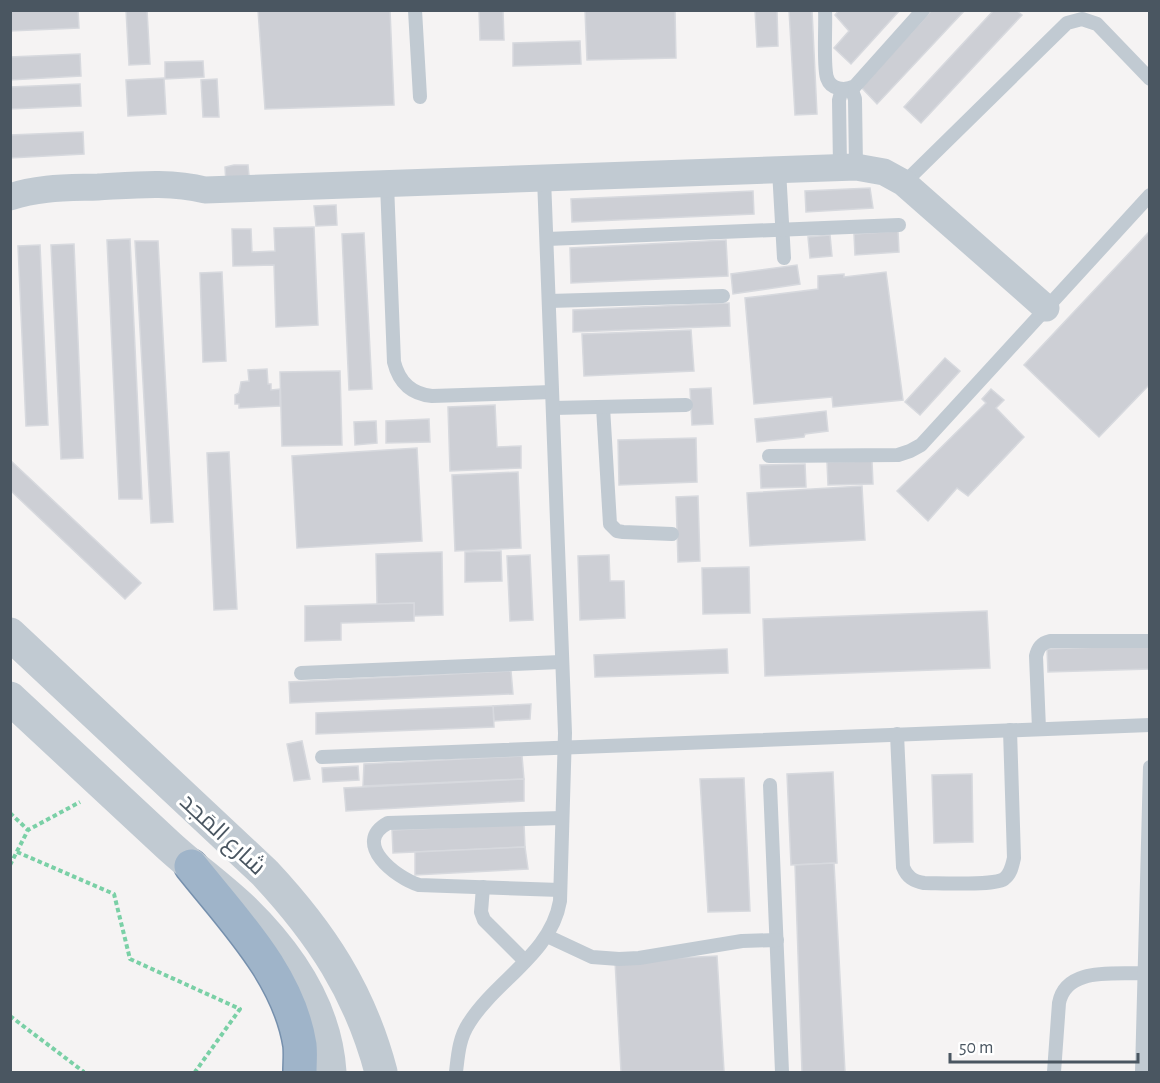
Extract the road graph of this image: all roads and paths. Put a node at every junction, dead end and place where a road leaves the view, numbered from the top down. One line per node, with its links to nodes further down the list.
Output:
1 (415, 10): 6 (lane)
2 (825, 10): 5 (lane)
3 (923, 10): 5 (lane)
4 (1149, 79): 10 (lane)
5 (846, 89): 7 (lane)
6 (420, 98)
7 (848, 167): 8 (street); 10 (street)
8 (779, 170): 9 (street); 17 (lane)
9 (544, 178): 11 (street); 18 (lane)
10 (904, 183): 22 (street)
11 (387, 184): 12 (street); 23 (lane)
12 (205, 190): 14 (street); 15 (street)
13 (1149, 195): 22 (lane)
14 (10, 197)
15 (10, 202)
16 (899, 225): 17 (lane)
17 (783, 230): 18 (lane); 19 (lane)
18 (547, 239): 21 (lane)
19 (784, 258)
20 (723, 296): 21 (lane)
21 (549, 302): 23 (lane)
22 (1046, 308): 27 (lane)
23 (552, 392): 26 (lane)
24 (686, 405): 25 (lane)
25 (603, 407): 26 (lane); 28 (lane)
26 (553, 408): 31 (lane)
27 (769, 456)
28 (672, 534)
29 (10, 634): 60 (street, شارع المَجد)
30 (1149, 641): 35 (lane)
31 (561, 662): 32 (lane); 38 (lane)
32 (301, 673)
33 (10, 698): 42 (street, شارع المَجد)
34 (1149, 725): 35 (lane)
35 (1039, 729): 36 (lane)
36 (1010, 730): 37 (lane); 37 (lane)
37 (897, 734): 38 (lane)
38 (565, 748): 39 (lane); 44 (lane)
39 (322, 757)
40 (1149, 767): 54 (lane)
41 (770, 785): 52 (lane)
42 (107, 788): 45 (path); 48 (street, شارع المَجد)
43 (10, 813): 45 (path)
44 (562, 818): 49 (lane); 50 (lane)
45 (28, 830): 46 (path)
46 (17, 852): 47 (path); 57 (path)
47 (10, 865)
48 (191, 866): 58 (highway); 59 (street, شارع المَجد)
49 (483, 887): 50 (lane); 53 (lane)
50 (560, 890): 51 (lane)
51 (547, 936): 52 (lane); 53 (lane)
52 (777, 940): 62 (lane)
53 (525, 961): 61 (lane)
54 (1145, 973): 63 (lane); 64 (lane)
55 (10, 1016): 56 (path)
56 (84, 1072)
57 (195, 1072)
58 (300, 1072)
59 (330, 1072)
60 (381, 1072)
61 (456, 1072)
62 (782, 1072)
63 (1054, 1072)
64 (1142, 1072)

